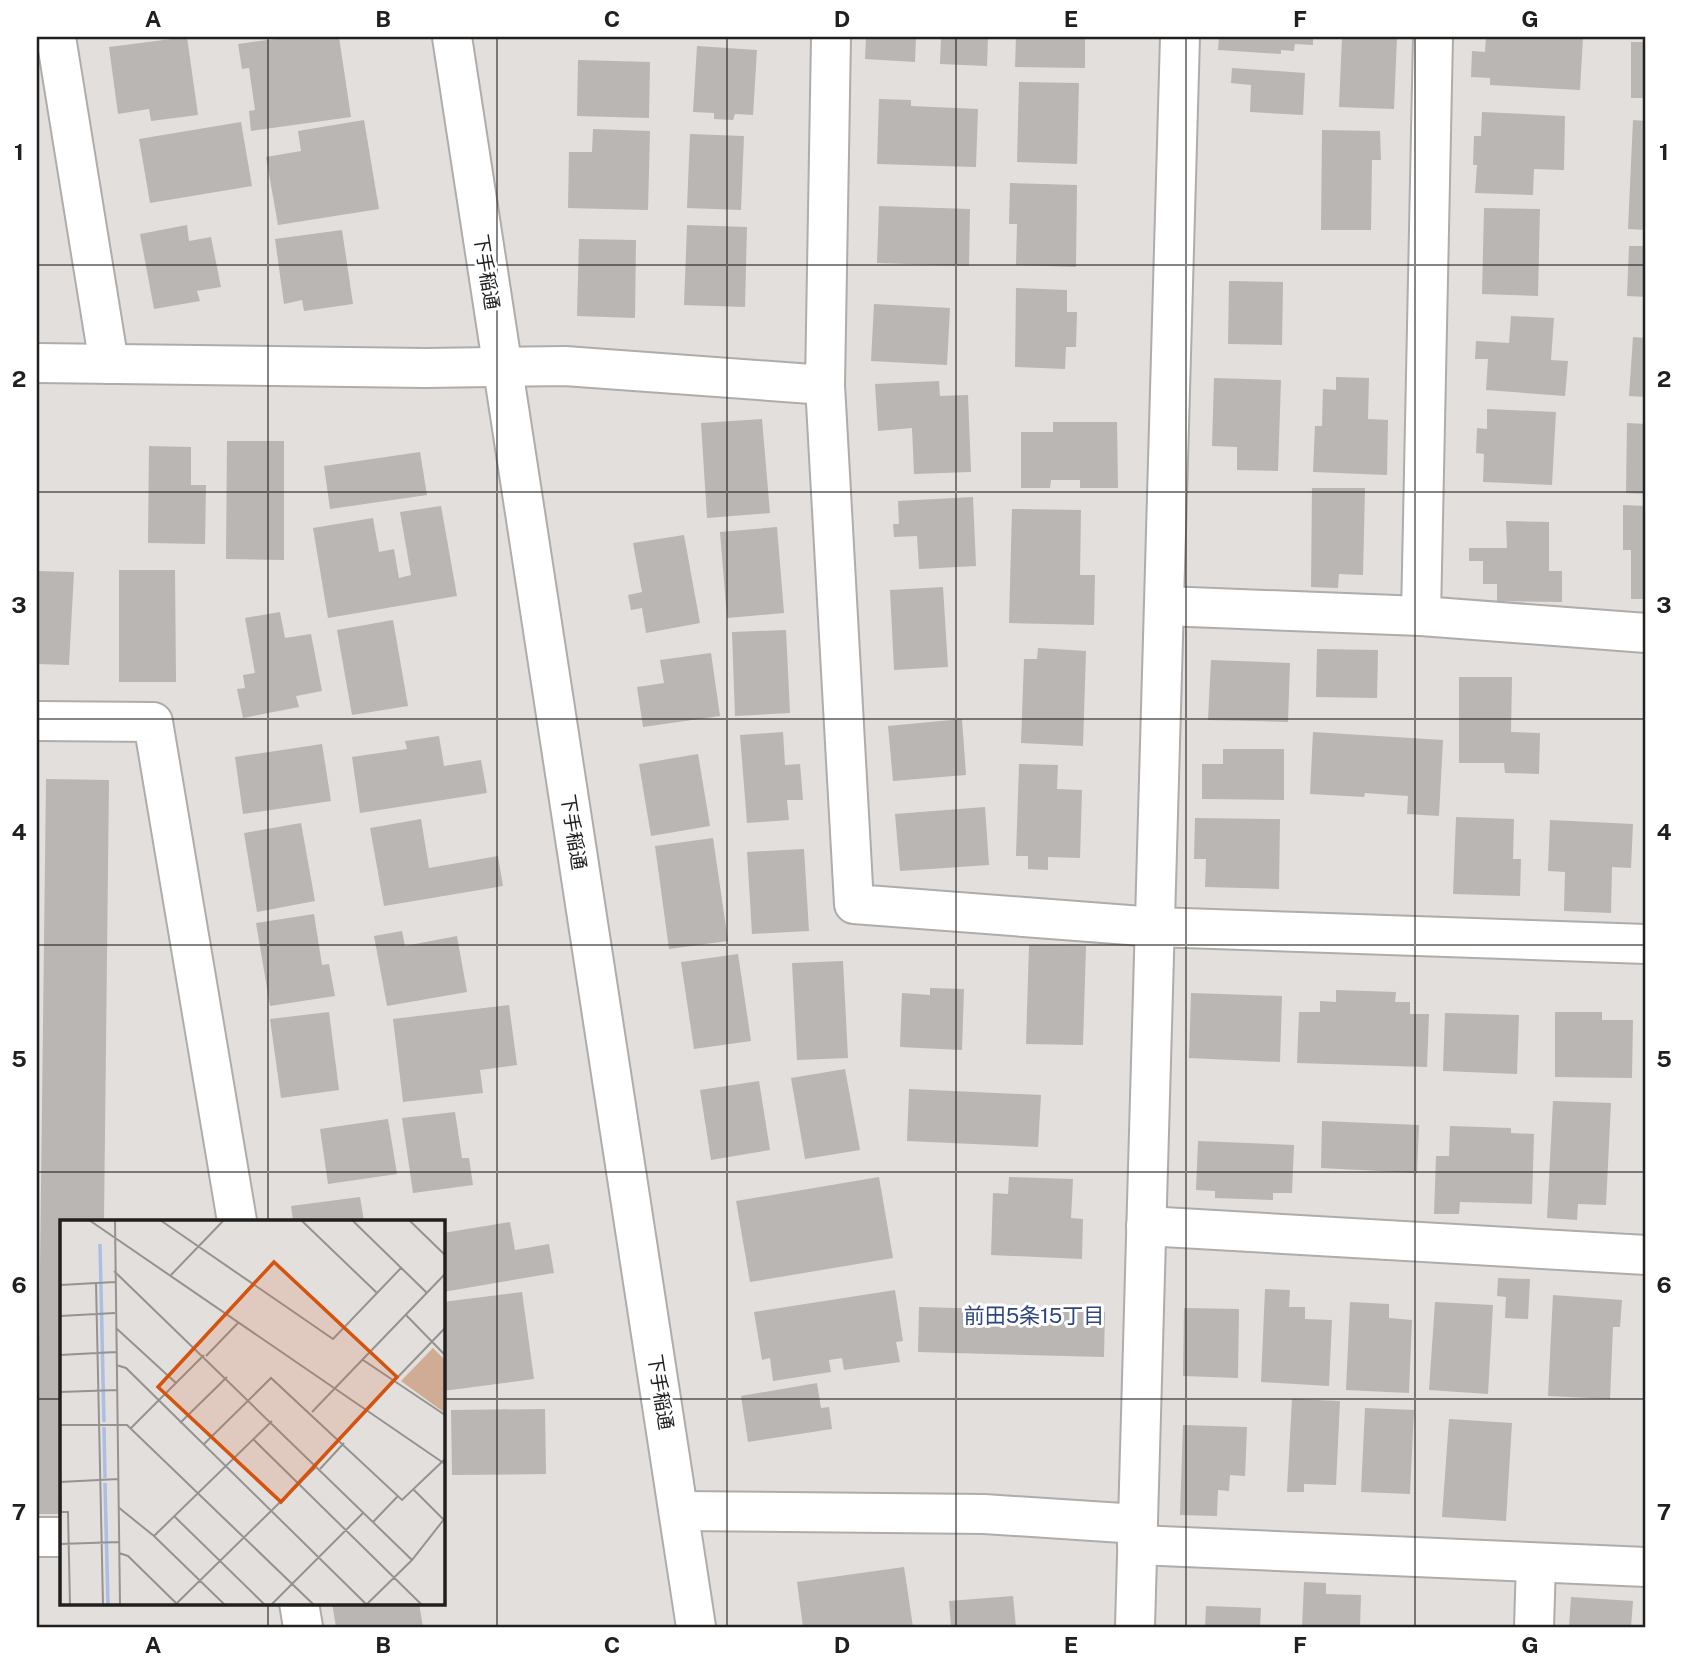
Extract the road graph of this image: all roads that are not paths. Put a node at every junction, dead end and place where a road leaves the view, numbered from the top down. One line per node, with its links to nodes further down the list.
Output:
1 (56, 37): 7 (street)
2 (452, 37): 8 (street, 下手稲通)
3 (831, 37): 9 (street)
4 (1180, 37): 10 (street)
5 (1433, 37): 11 (street)
6 (37, 363): 7 (street)
7 (109, 364): 8 (street)
8 (502, 367): 9 (street); 19 (street, 下手稲通)
9 (825, 384): 14 (street)
10 (1164, 606): 11 (street); 14 (street)
11 (1421, 617): 12 (street)
12 (1646, 633)
13 (37, 720): 16 (street)
14 (1154, 927): 15 (street); 17 (street)
15 (1646, 944)
16 (237, 1220)
17 (1146, 1226): 18 (street); 20 (street)
18 (1646, 1255)
19 (679, 1511): 20 (street); 27 (street, 下手稲通)
20 (1138, 1535): 23 (street); 28 (street)
21 (37, 1537): 22 (street)
22 (60, 1537)
23 (1536, 1563): 24 (street); 29 (street)
24 (1646, 1567)
25 (299, 1604): 26 (street)
26 (303, 1627)
27 (696, 1627)
28 (1135, 1627)
29 (1534, 1627)

